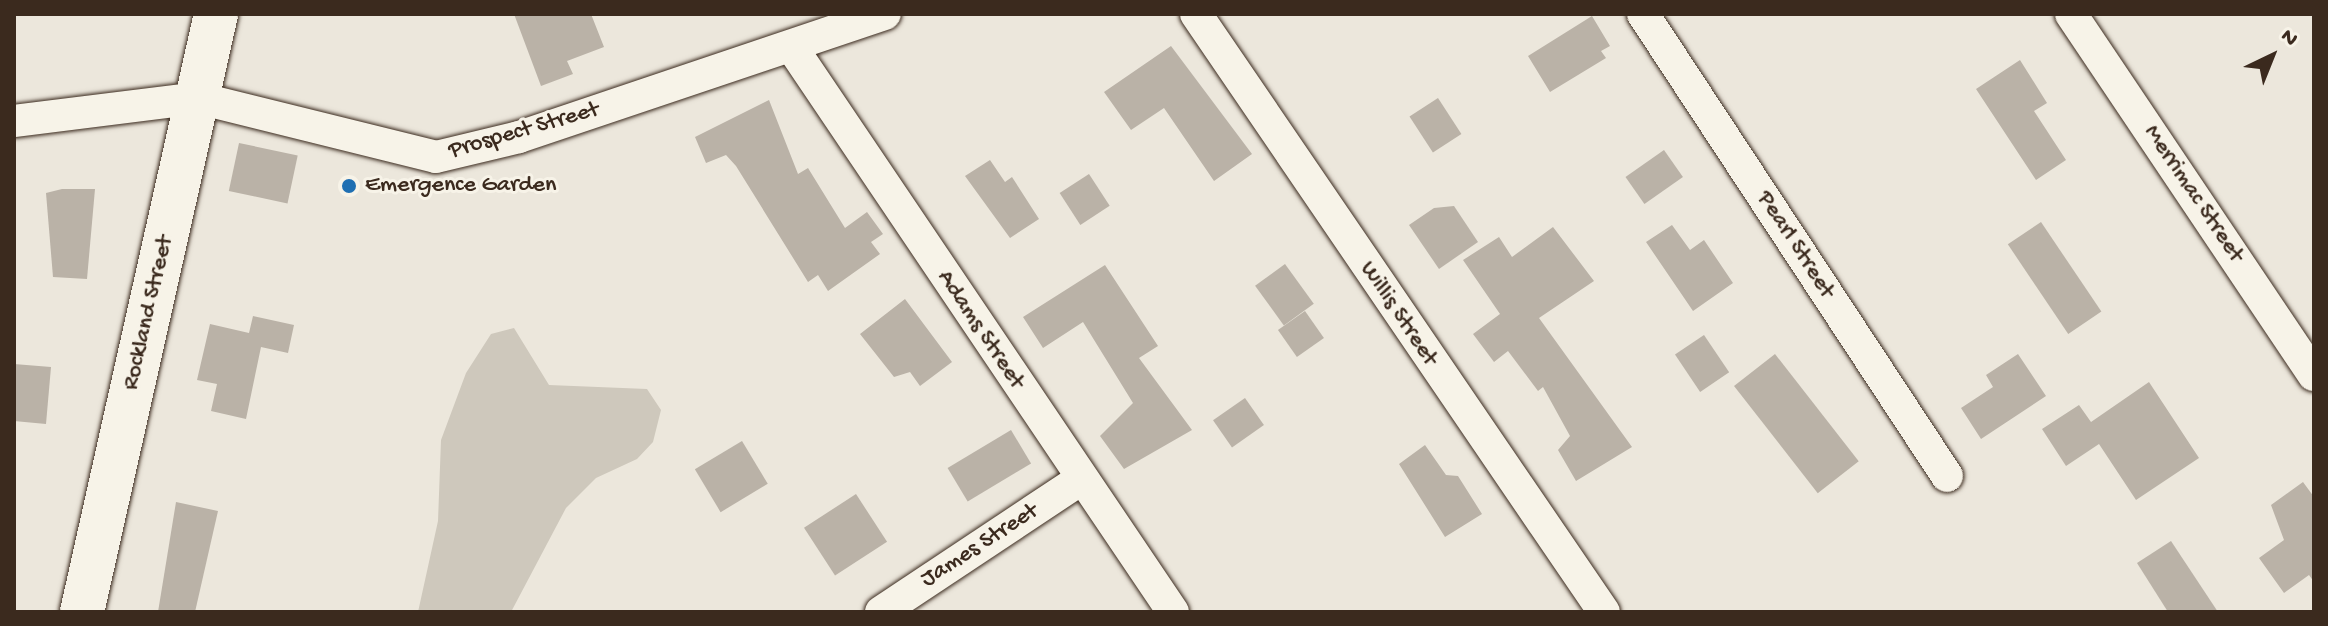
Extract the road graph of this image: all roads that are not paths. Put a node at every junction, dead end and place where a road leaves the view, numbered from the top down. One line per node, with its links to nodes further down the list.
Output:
1 (216, 14): 7 (street, Rockland Street)
2 (885, 14): 6 (street, Prospect Street)
3 (1196, 14): 15 (street, Willis Street)
4 (1643, 14): 10 (street, Pearl Street)
5 (2071, 14): 9 (street, Merrimac Street)
6 (791, 46): 7 (street, Prospect Street); 11 (street, Adams Street)
7 (198, 98): 8 (street, Prospect Street); 12 (street, Rockland Street)
8 (14, 121)
9 (2314, 375)
10 (1947, 476)
11 (1080, 480): 13 (street, James Street); 14 (street, Adams Street)
12 (82, 612)
13 (881, 612)
14 (1173, 612)
15 (1604, 612)

